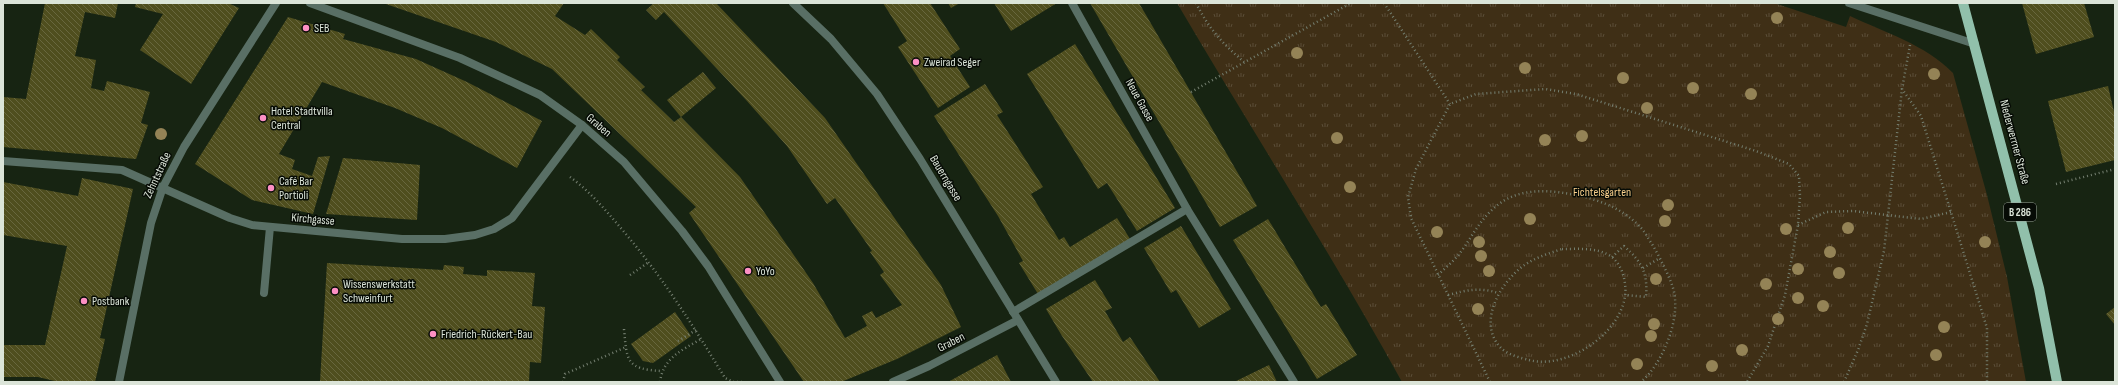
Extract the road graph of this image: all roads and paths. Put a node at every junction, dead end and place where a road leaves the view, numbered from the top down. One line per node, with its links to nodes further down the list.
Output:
1 (276, 3): 23 (street, Zehntstraße)
2 (310, 3): 18 (street, Graben)
3 (793, 3): 39 (street, Bauerngasse)
4 (1072, 3): 24 (street, Neue Gasse)
5 (1196, 3): 14 (path)
6 (1342, 3): 11 (path)
7 (1351, 3): 11 (path)
8 (1384, 3): 17 (path)
9 (1849, 3): 12 (street)
10 (1964, 3): 13 (main road, Niederwerrner Straße / B 286)
11 (1344, 7): 14 (path)
12 (1914, 25): 13 (street); 15 (path)
13 (1975, 44): 60 (main road, Niederwerrner Straße / B 286)
14 (1244, 62): 16 (path)
15 (1902, 89): 25 (path); 26 (path)
16 (1190, 92)
17 (1450, 104): 27 (path); 34 (path)
18 (582, 125): 20 (street, Kirchgasse); 51 (street, Graben)
19 (3, 161): 23 (street, Kirchgasse)
20 (553, 165): 28 (street, Kirchgasse); 31 (path)
21 (2115, 169): 22 (path)
22 (2056, 184)
23 (163, 187): 28 (street, Kirchgasse); 47 (street, Zehntstraße)
24 (1187, 209): 39 (street); 54 (street, Neue Gasse)
25 (1951, 212): 26 (path); 59 (path)
26 (1888, 215): 27 (path); 58 (path)
27 (1798, 225): 57 (path)
28 (270, 227): 35 (street)
29 (1612, 257): 32 (path); 36 (path); 38 (path)
30 (1660, 258): 32 (path); 34 (path); 56 (path)
31 (649, 262): 33 (path); 42 (path)
32 (1643, 268): 38 (path)
33 (630, 274)
34 (1438, 275): 37 (path)
35 (264, 293)
36 (1498, 294): 37 (path); 38 (path)
37 (1448, 295): 55 (path)
38 (1626, 295)
39 (1013, 312): 40 (street, Bauerngasse)
40 (1018, 320): 52 (street, Graben); 53 (street, Bauerngasse)
41 (624, 329): 45 (path)
42 (696, 330): 43 (path); 44 (path)
43 (701, 339): 46 (path); 50 (path)
44 (678, 340)
45 (626, 348): 46 (path); 48 (path)
46 (661, 371): 49 (path)
47 (119, 382)
48 (563, 382)
49 (660, 382)
50 (743, 382)
51 (780, 382)
52 (893, 382)
53 (1056, 382)
54 (1294, 382)
55 (1490, 382)
56 (1641, 382)
57 (1746, 382)
58 (1844, 382)
59 (1987, 382)
60 (2057, 382)

